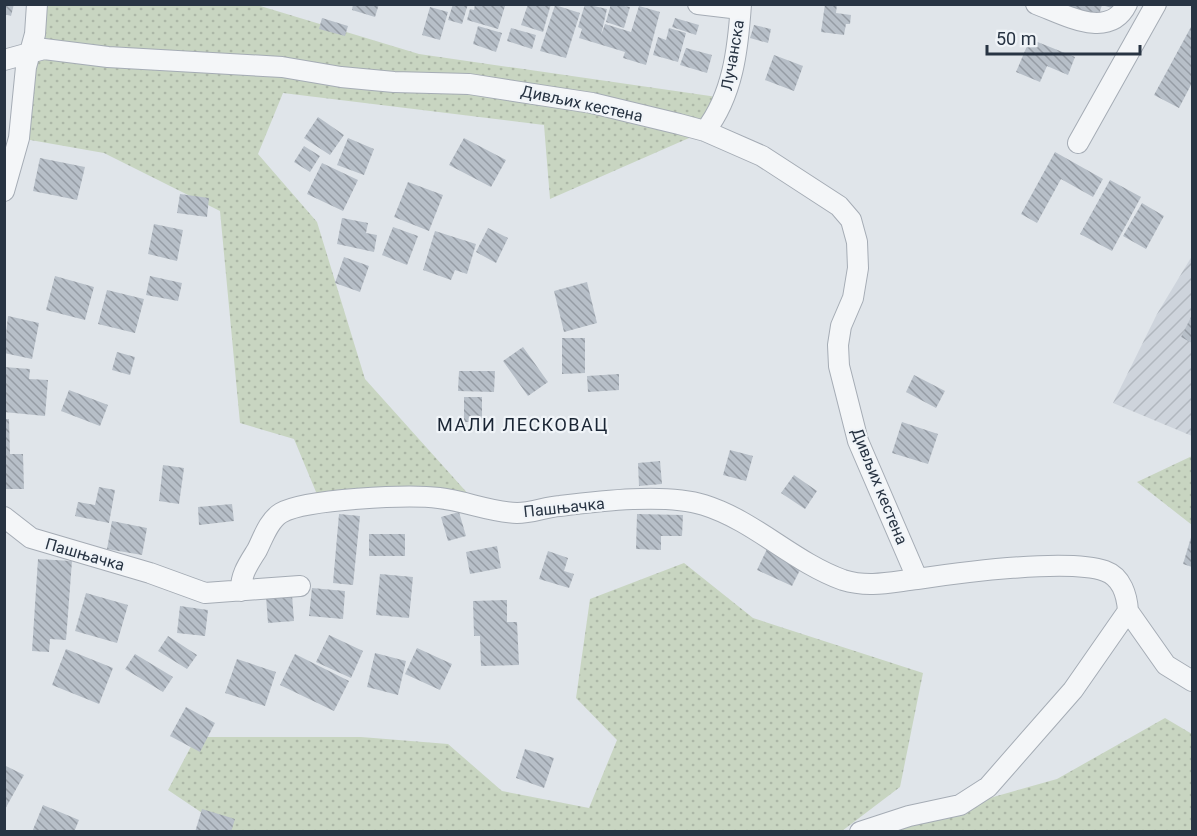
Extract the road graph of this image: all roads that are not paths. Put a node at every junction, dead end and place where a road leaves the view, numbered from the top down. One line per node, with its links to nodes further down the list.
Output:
1 (37, 4): 7 (street)
2 (698, 4): 6 (street, Лучанска)
3 (1036, 4): 4 (street)
4 (1127, 4)
5 (1156, 4): 10 (street)
6 (740, 7): 9 (street, Лучанска)
7 (31, 51): 8 (street, Дивљих кестена); 9 (street, Дивљих кестена); 11 (street)
8 (4, 60)
9 (705, 130): 13 (street, Дивљих кестена)
10 (1078, 143)
11 (4, 191)
12 (4, 517): 15 (street, Пашњачка)
13 (917, 578): 15 (street, Пашњачка); 16 (street)
14 (300, 586): 15 (street, Пашњачка)
15 (241, 591)
16 (1128, 611): 17 (street); 18 (street)
17 (1192, 681)
18 (860, 831)

